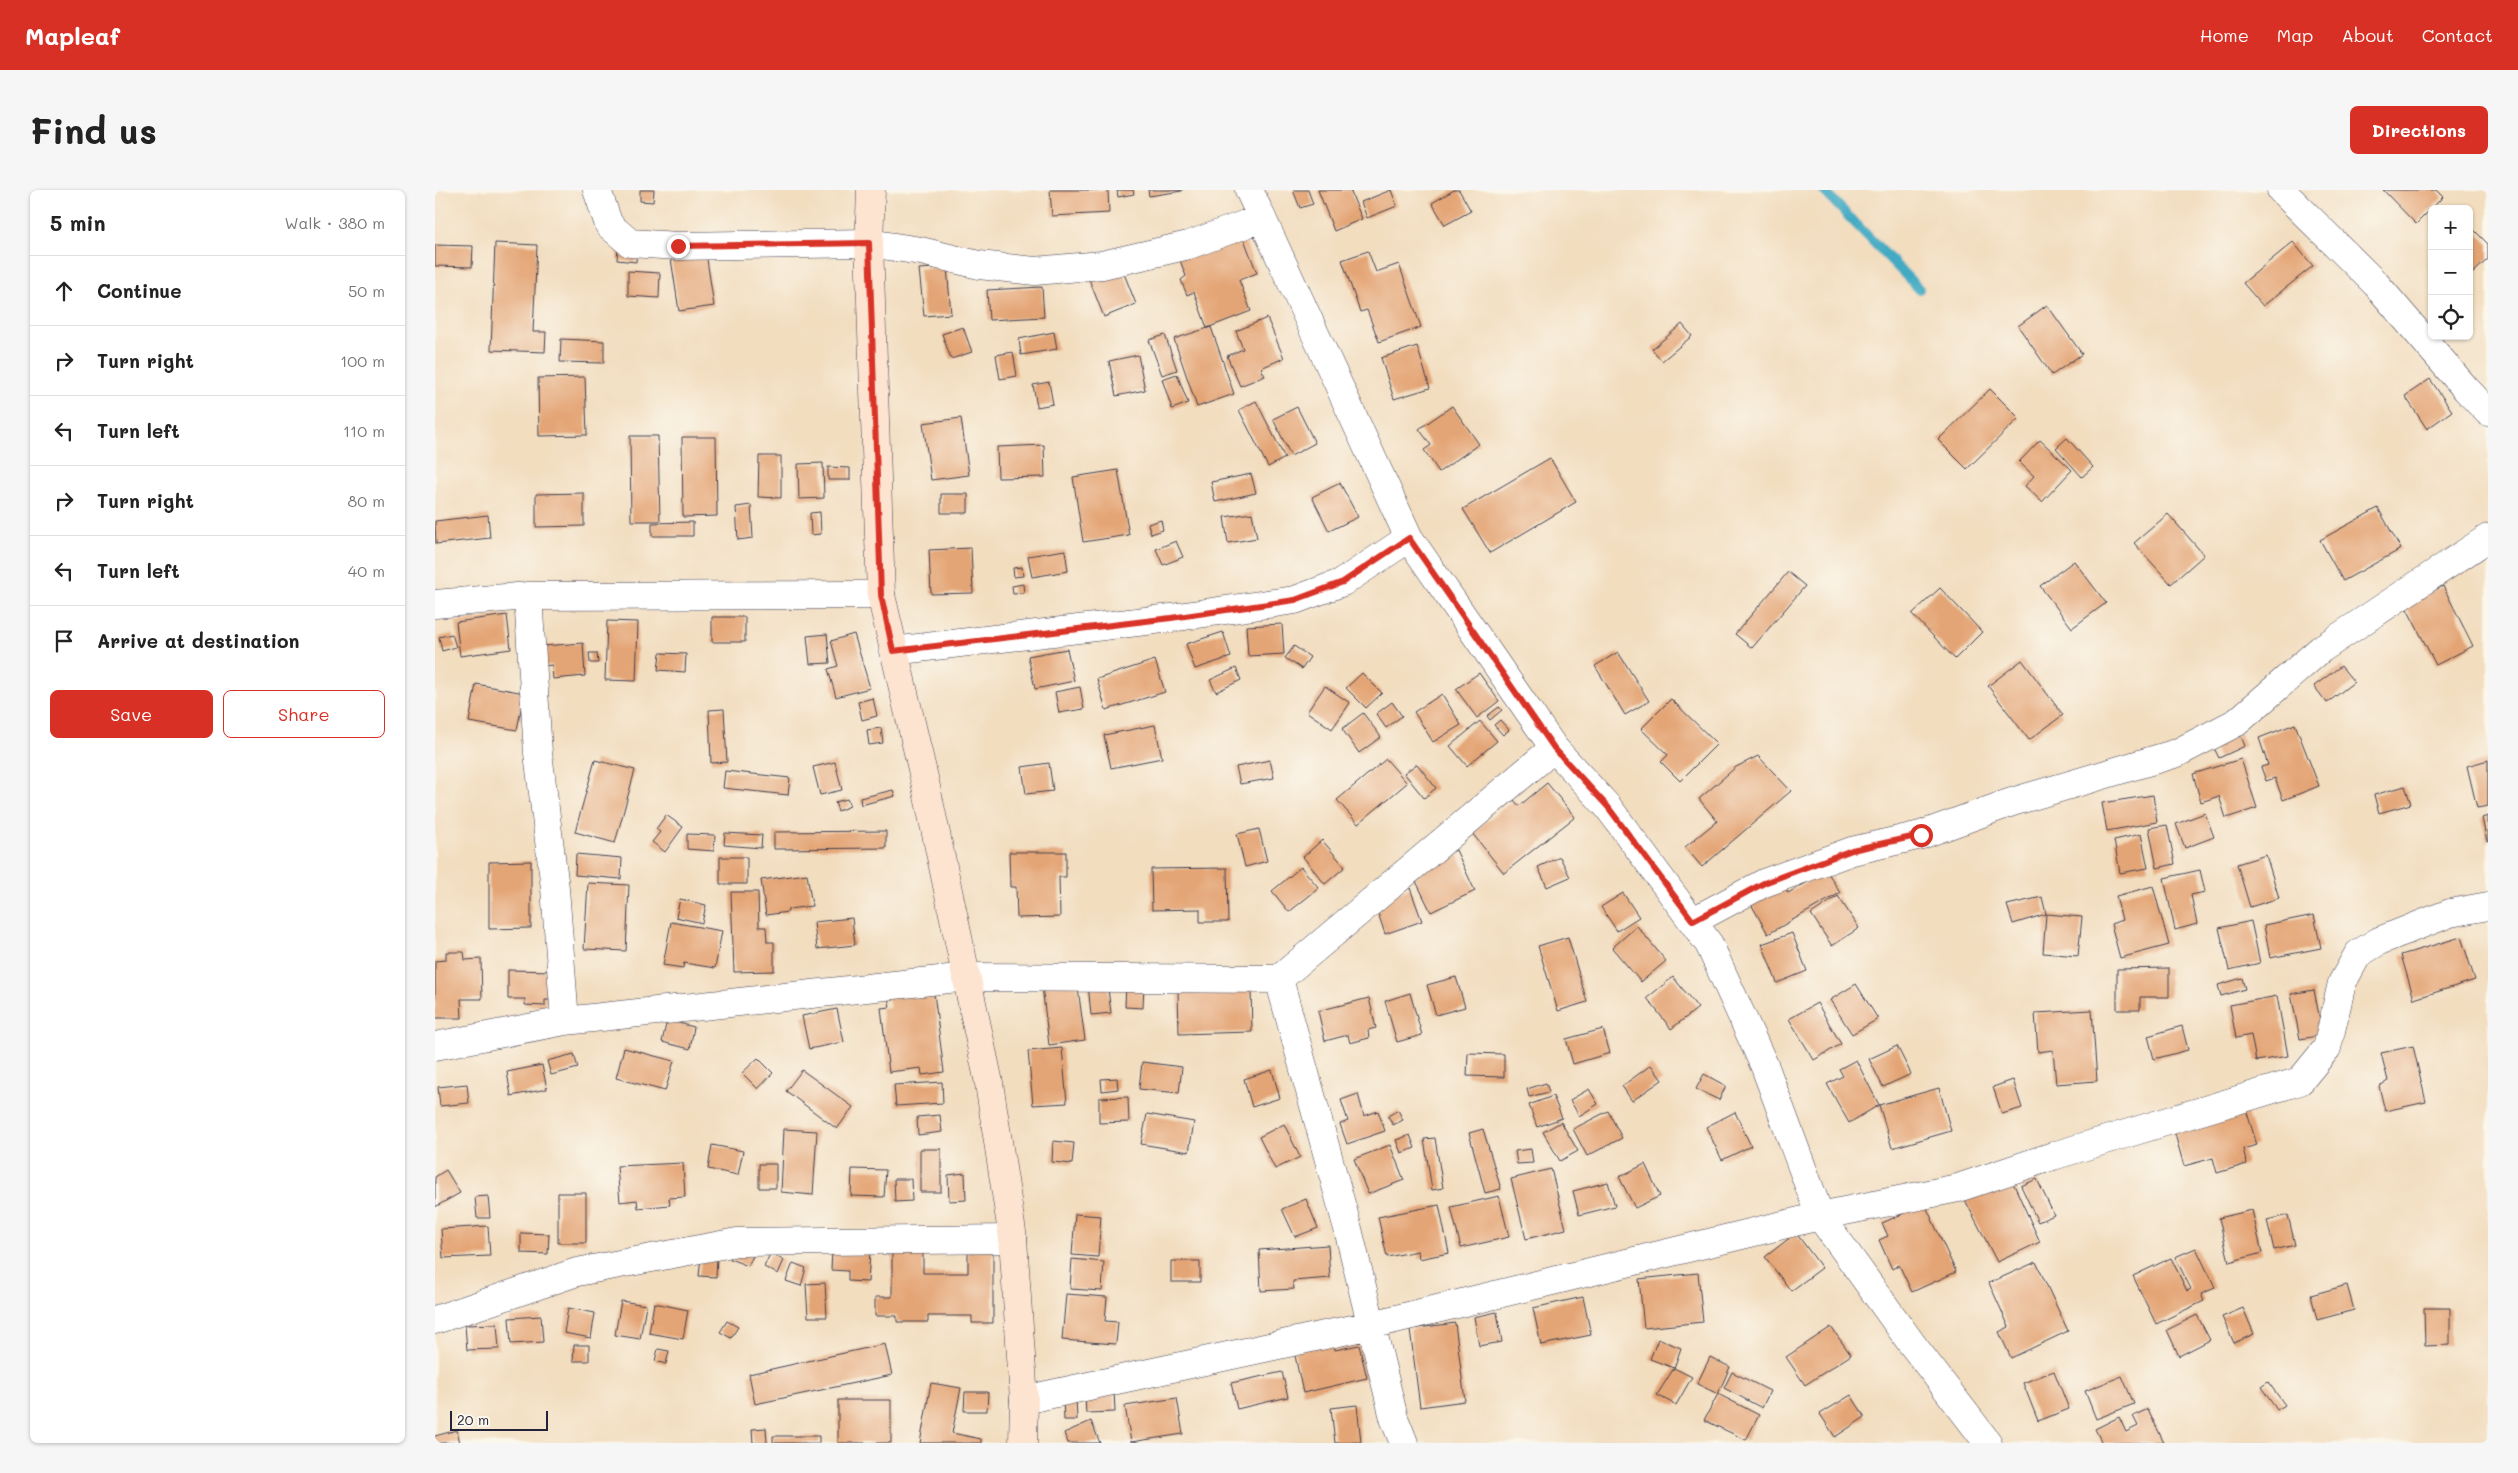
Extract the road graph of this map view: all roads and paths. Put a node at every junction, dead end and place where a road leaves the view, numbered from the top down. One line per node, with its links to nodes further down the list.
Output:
1 (597, 190): 6 (street)
2 (871, 190): 6 (street)
3 (1249, 190): 5 (street)
4 (2281, 190): 7 (street)
5 (1262, 218): 6 (street); 8 (street)
6 (869, 243): 10 (street)
7 (2488, 412)
8 (1409, 538): 13 (street); 14 (street)
9 (2488, 538): 16 (street)
10 (881, 595): 11 (street); 13 (street)
11 (528, 596): 12 (street); 19 (street)
12 (435, 604)
13 (893, 651): 17 (street)
14 (1554, 748): 16 (street); 18 (street)
15 (2488, 906): 21 (street)
16 (1693, 921): 21 (street)
17 (967, 977): 18 (street); 19 (street); 22 (street)
18 (1279, 979): 24 (street)
19 (565, 1021): 20 (street)
20 (435, 1046)
21 (1820, 1216): 24 (street); 28 (street)
22 (1013, 1239): 23 (street); 25 (street)
23 (435, 1320)
24 (1371, 1325): 25 (street); 27 (street)
25 (1023, 1400): 26 (street)
26 (1023, 1443)
27 (1404, 1443)
28 (1988, 1443)

